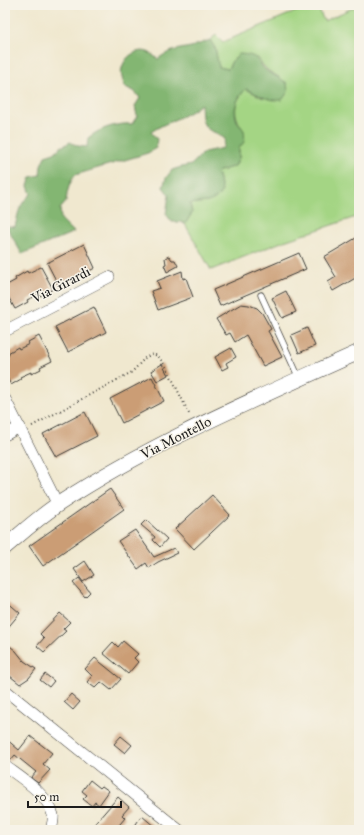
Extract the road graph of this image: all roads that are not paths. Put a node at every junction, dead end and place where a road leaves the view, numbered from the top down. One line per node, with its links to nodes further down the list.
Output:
1 (109, 277): 3 (street, Via Girardi)
2 (261, 295): 5 (lane)
3 (5, 332)
4 (359, 352): 5 (main road, Via Montello)
5 (300, 379): 9 (main road, Via Montello)
6 (5, 399): 7 (street)
7 (21, 429): 8 (street); 9 (street)
8 (5, 435)
9 (58, 505): 10 (main road, Via Montello)
10 (5, 547)
11 (5, 690): 14 (street)
12 (5, 766): 13 (street)
13 (51, 830)
14 (179, 830)

